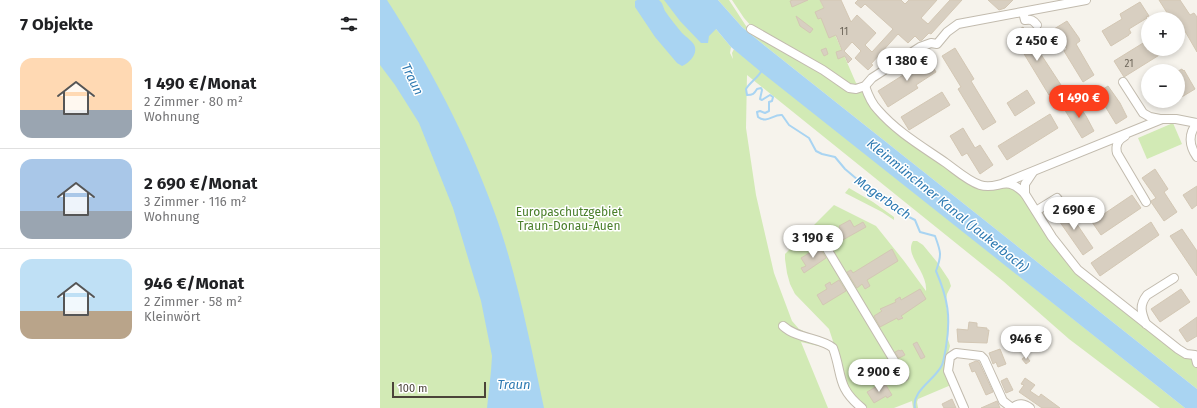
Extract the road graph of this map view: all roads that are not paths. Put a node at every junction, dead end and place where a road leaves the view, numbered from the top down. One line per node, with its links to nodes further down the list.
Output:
1 (1086, 0): 2 (street)
2 (1023, 12): 3 (street); 6 (street)
3 (1037, 25)
4 (751, 29): 6 (street)
5 (1123, 82): 7 (street)
6 (865, 86): 12 (street)
7 (1162, 119): 8 (street); 9 (street)
8 (1197, 123): 10 (street)
9 (1130, 132): 11 (street); 14 (street)
10 (1197, 157)
11 (1035, 170): 12 (street); 13 (street)
12 (1004, 183): 13 (street)
13 (1026, 194): 16 (street)
14 (1146, 202)
15 (1062, 205): 16 (street)
16 (1036, 211): 19 (street)
17 (824, 244): 22 (street)
18 (1174, 278): 19 (street)
19 (1146, 324): 21 (street)
20 (783, 326): 23 (street)
21 (1196, 357)
22 (904, 377)
23 (862, 408)
24 (964, 408): 25 (street)
25 (1012, 408): 26 (street)
26 (1030, 408)

